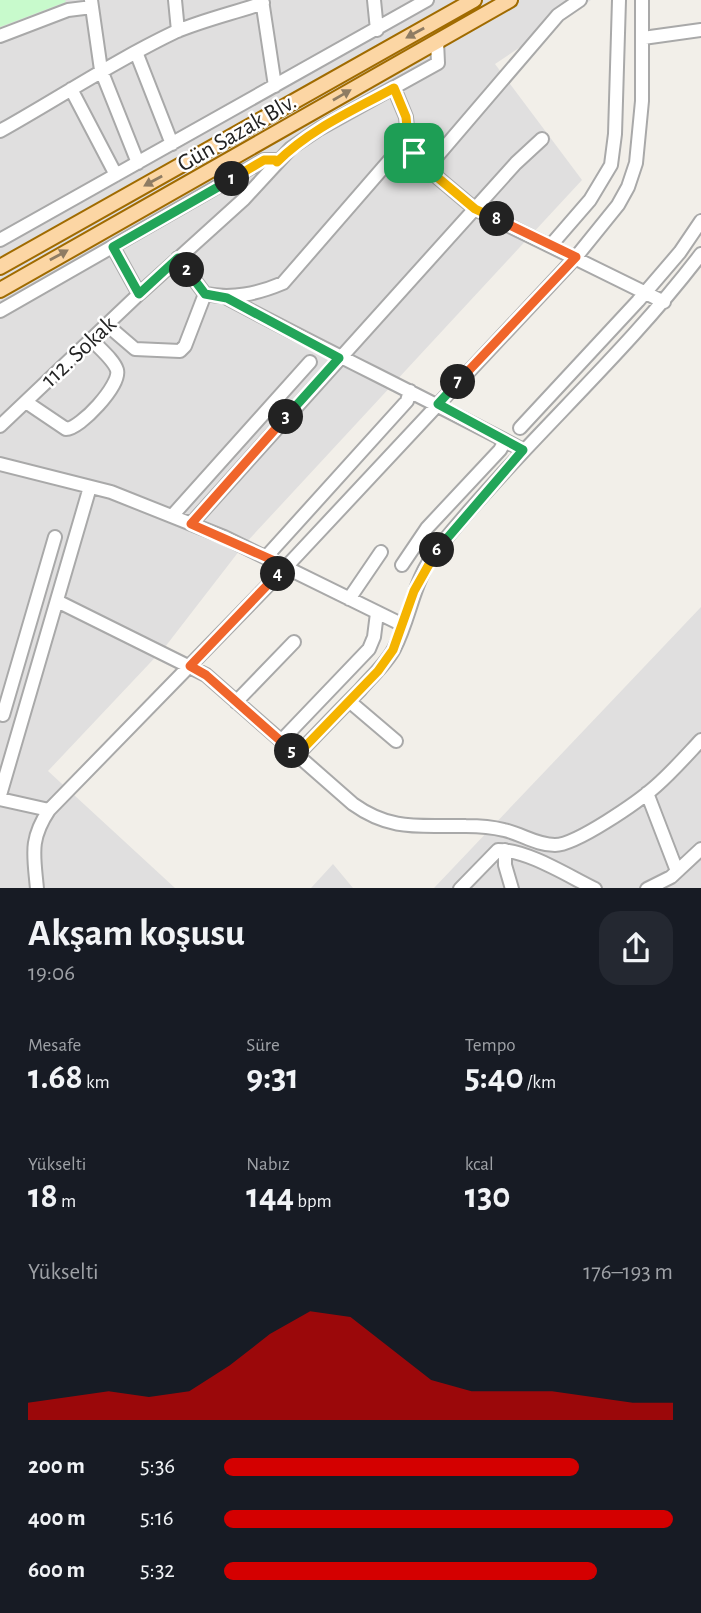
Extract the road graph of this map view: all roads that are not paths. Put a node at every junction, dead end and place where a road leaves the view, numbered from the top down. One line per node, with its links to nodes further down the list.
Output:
1 (174, 0): 13 (street)
2 (374, 0): 11 (street)
3 (427, 0): 11 (street)
4 (474, 0): 38 (main road, Gün Sazak Blv., one-way to 38)
5 (510, 0): 16 (main road, Gün Sazak Blv.)
6 (580, 0): 28 (street)
7 (619, 0): 33 (street)
8 (642, 0): 15 (street)
9 (263, 2): 13 (street); 19 (street)
10 (91, 4): 14 (street); 18 (street)
11 (377, 30): 19 (street)
12 (701, 30): 15 (street)
13 (178, 31): 17 (street)
14 (0, 36)
15 (643, 38): 36 (street)
16 (437, 41): 20 (street, 112. Sokak); 39 (main road, Gün Sazak Blv., one-way to 16)
17 (136, 52): 18 (street); 25 (street)
18 (101, 70): 21 (street); 27 (street)
19 (275, 86): 25 (street)
20 (394, 88): 23 (street); 26 (street, 112. Sokak)
21 (71, 89): 22 (street); 29 (street)
22 (0, 131)
23 (408, 138): 28 (street); 43 (street)
24 (542, 139): 30 (street)
25 (172, 144): 27 (street)
26 (277, 162): 34 (street); 37 (street, 112. Sokak)
27 (138, 163): 29 (street)
28 (427, 168): 30 (street)
29 (116, 175): 32 (street)
30 (475, 209): 33 (street); 48 (street)
31 (701, 221): 40 (street)
32 (0, 240)
33 (551, 245): 36 (street)
34 (113, 247): 41 (street); 45 (street)
35 (701, 254): 44 (street)
36 (576, 257): 40 (street); 52 (street)
37 (178, 258): 41 (street, 112. Sokak); 42 (street)
38 (0, 267)
39 (0, 290)
40 (645, 293): 44 (street); 54 (street)
41 (139, 294): 46 (street, 112. Sokak)
42 (205, 294): 43 (street); 46 (street)
43 (227, 298): 48 (street)
44 (664, 302): 56 (street)
45 (0, 311)
46 (107, 325): 47 (street, 112. Sokak)
47 (92, 340): 51 (street, 112. Sokak); 51 (street)
48 (339, 358): 50 (street); 60 (street)
49 (310, 362): 59 (street)
50 (410, 391): 52 (street); 63 (street)
51 (26, 402): 53 (street, 112. Sokak)
52 (438, 404): 55 (street); 65 (street)
53 (0, 426)
54 (520, 428)
55 (505, 440): 56 (street); 64 (street)
56 (523, 450): 69 (street)
57 (0, 464): 58 (street)
58 (90, 486): 59 (street); 67 (street)
59 (172, 516): 60 (street)
60 (191, 524): 63 (street)
61 (55, 537): 71 (street)
62 (381, 552): 66 (street)
63 (266, 556): 65 (street)
64 (402, 565)
65 (286, 566): 66 (street); 73 (street)
66 (349, 599): 68 (street)
67 (57, 601): 72 (street); 73 (street)
68 (377, 613): 69 (street); 78 (street)
69 (403, 625): 74 (street)
70 (295, 642): 75 (street)
71 (23, 645): 72 (street); 76 (street)
72 (42, 651): 82 (street)
73 (190, 666): 75 (street); 83 (street)
74 (349, 701): 79 (street); 80 (street)
75 (236, 702): 78 (street)
76 (3, 715)
77 (701, 740): 81 (street)
78 (281, 741): 80 (street)
79 (396, 741)
80 (297, 755): 84 (street)
81 (647, 793): 84 (street); 88 (street)
82 (0, 797): 83 (street)
83 (49, 810): 89 (street)
84 (544, 845): 87 (street)
85 (701, 849): 88 (street)
86 (505, 850): 87 (street); 90 (street); 91 (street)
87 (537, 862): 92 (street)
88 (677, 872): 93 (street)
89 (37, 888)
90 (460, 888)
91 (512, 888)
92 (594, 888)
93 (647, 888)

